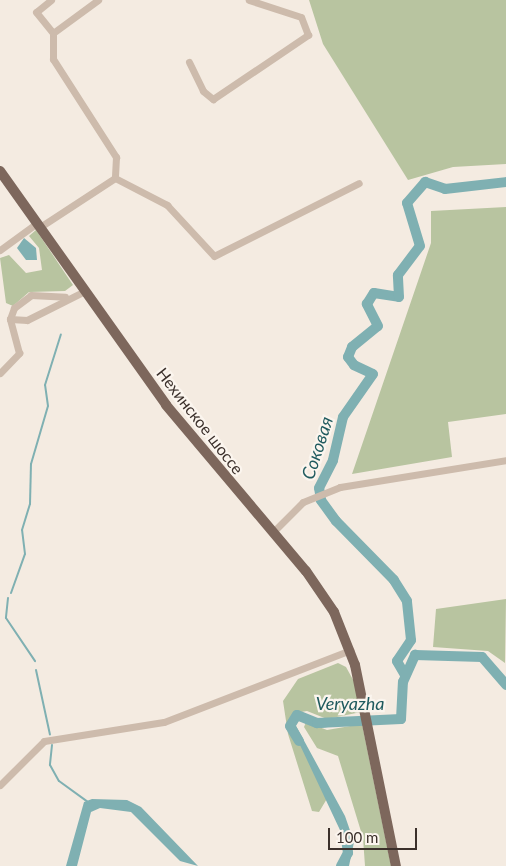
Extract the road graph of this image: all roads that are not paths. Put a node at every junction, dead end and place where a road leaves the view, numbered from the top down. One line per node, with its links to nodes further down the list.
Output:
1 (51, 0): 4 (street)
2 (98, 0): 4 (street)
3 (249, 0): 5 (street)
4 (53, 34): 7 (street)
5 (189, 62)
6 (0, 171): 9 (main road, Нехинское шоссе)
7 (115, 178): 8 (street); 9 (street)
8 (359, 184)
9 (39, 225): 10 (street); 11 (main road, Нехинское шоссе)
10 (0, 250)
11 (85, 291): 12 (street); 16 (main road, Нехинское шоссе)
12 (65, 297): 13 (street); 13 (street)
13 (10, 319): 14 (street)
14 (0, 373)
15 (506, 460): 16 (street)
16 (273, 532): 17 (main road, Нехинское шоссе)
17 (351, 650): 18 (street); 19 (main road, Нехинское шоссе)
18 (0, 785)
19 (396, 866)

